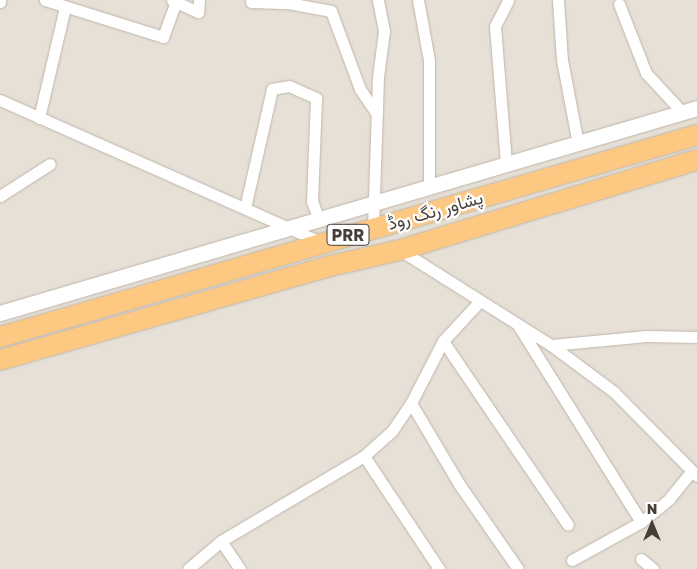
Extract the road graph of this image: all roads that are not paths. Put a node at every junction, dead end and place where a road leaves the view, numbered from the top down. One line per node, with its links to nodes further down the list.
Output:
1 (45, 0): 10 (street)
2 (199, 0): 7 (street)
3 (378, 0): 13 (street)
4 (418, 0): 20 (street)
5 (508, 0): 18 (street)
6 (558, 0): 16 (street)
7 (174, 1): 10 (street)
8 (251, 2): 13 (street)
9 (619, 4): 12 (street)
10 (65, 7): 14 (street)
11 (0, 100): 14 (street)
12 (690, 111): 16 (street)
13 (376, 114): 22 (street)
14 (39, 118): 23 (street)
15 (697, 135): 26 (highway, پشاور رنگ روڈ / PRR)
16 (578, 144): 18 (street)
17 (697, 160): 28 (highway, پشاور رنگ روڈ / PRR)
18 (506, 163): 20 (street)
19 (50, 164): 21 (street)
20 (430, 188): 22 (street)
21 (0, 196)
22 (372, 205): 24 (street); 26 (street)
23 (245, 208): 24 (street); 25 (street)
24 (319, 220): 25 (street)
25 (292, 228): 27 (street); 30 (street)
26 (373, 228): 27 (highway, پشاور رنگ روڈ / PRR)
27 (323, 243): 32 (highway, پشاور رنگ روڈ / PRR)
28 (400, 250): 29 (street); 36 (highway, پشاور رنگ روڈ / PRR)
29 (479, 302): 31 (street); 34 (street)
30 (0, 313)
31 (517, 324): 35 (street); 40 (street)
32 (0, 337)
33 (697, 337): 35 (street)
34 (443, 341): 37 (street); 41 (street)
35 (552, 345): 39 (street)
36 (0, 360)
37 (411, 403): 38 (street); 48 (street)
38 (364, 456): 42 (street); 47 (street)
39 (695, 474): 40 (street)
40 (641, 522): 44 (street)
41 (568, 525)
42 (221, 541): 45 (street); 46 (street)
43 (641, 558): 49 (street)
44 (572, 560)
45 (188, 569)
46 (240, 569)
47 (439, 569)
48 (518, 569)
49 (653, 569)

